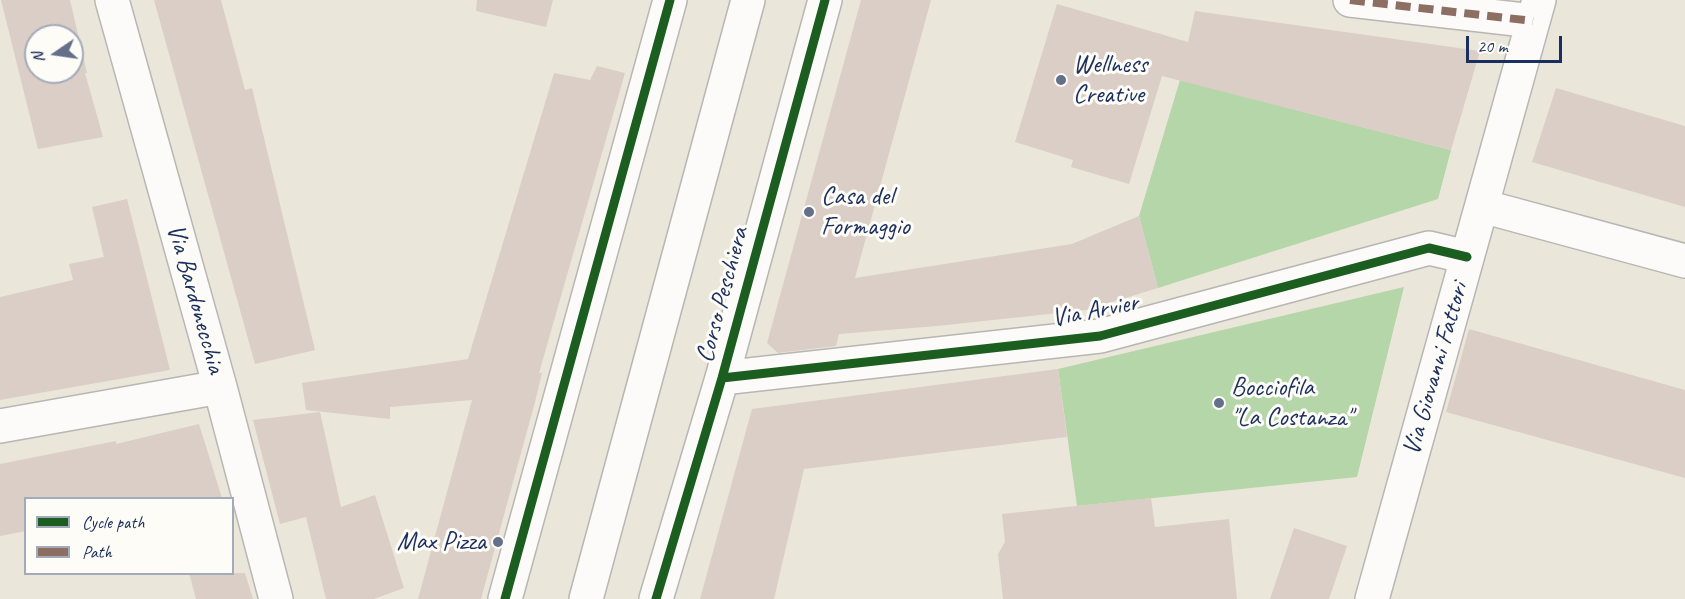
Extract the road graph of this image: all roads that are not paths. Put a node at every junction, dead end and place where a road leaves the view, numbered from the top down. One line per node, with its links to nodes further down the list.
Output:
1 (112, 0): 11 (street, Via Bardonecchia)
2 (670, 0): 14 (street)
3 (748, 0): 15 (street, Corso Peschiera)
4 (825, 0): 10 (street, Corso Peschiera)
5 (1350, 0): 6 (street)
6 (1536, 10): 7 (street, Via Giovanni Fattori)
7 (1482, 206): 8 (street, Via Giovanni Fattori); 9 (street)
8 (1467, 257): 10 (street, Via Arvier); 17 (street, Via Giovanni Fattori)
9 (1685, 261)
10 (722, 378): 16 (street, Corso Peschiera)
11 (220, 387): 12 (street); 13 (street, Via Bardonecchia)
12 (0, 426)
13 (276, 599)
14 (506, 599)
15 (586, 599)
16 (656, 599)
17 (1372, 599)

